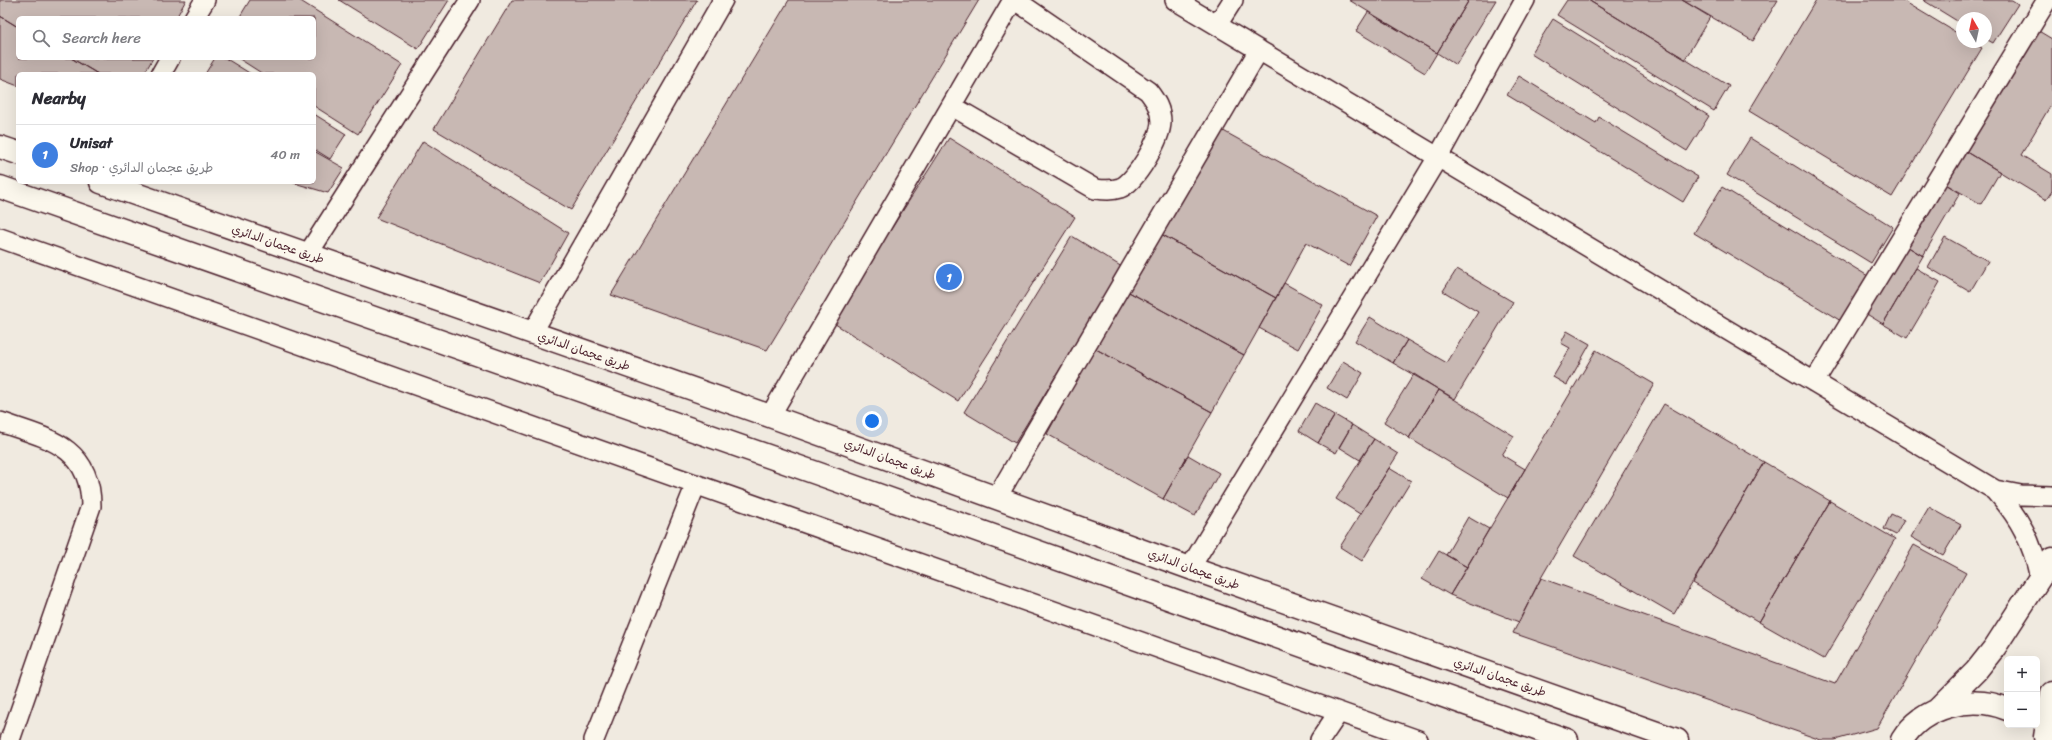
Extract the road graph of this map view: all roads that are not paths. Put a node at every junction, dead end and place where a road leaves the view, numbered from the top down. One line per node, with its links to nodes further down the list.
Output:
1 (205, 0): 9 (lane)
2 (470, 0): 21 (lane)
3 (723, 0): 22 (lane)
4 (1014, 0): 14 (lane); 14 (lane)
5 (1176, 0): 10 (lane)
6 (1233, 0): 10 (lane)
7 (1525, 0): 17 (lane)
8 (2047, 0): 23 (lane)
9 (195, 16)
10 (1217, 25): 11 (lane)
11 (1259, 50): 17 (lane); 29 (lane)
12 (169, 60): 13 (lane)
13 (162, 72)
14 (952, 106): 24 (lane)
15 (0, 147): 16 (main road)
16 (16, 152)
17 (1438, 157): 23 (lane); 31 (lane)
18 (107, 184): 21 (main road, طريق عجمان الدائري)
19 (0, 187): 42 (main road)
20 (0, 238): 26 (lane)
21 (308, 254): 22 (main road, طريق عجمان الدائري)
22 (532, 333): 24 (main road, طريق عجمان الدائري)
23 (1814, 382): 27 (lane)
24 (770, 416): 29 (main road, طريق عجمان الدائري)
25 (0, 422): 38 (lane)
26 (696, 484): 36 (lane); 39 (lane)
27 (1995, 490): 28 (lane); 32 (lane)
28 (2052, 496)
29 (997, 497): 31 (main road, طريق عجمان الدائري)
30 (2052, 559): 32 (main road)
31 (1190, 568): 43 (main road, طريق عجمان الدائري)
32 (2040, 578): 35 (main road)
33 (2052, 693): 37 (main road)
34 (2004, 708): 35 (main road)
35 (1937, 710): 44 (main road)
36 (1339, 712): 40 (lane); 41 (lane)
37 (2041, 734)
38 (10, 740)
39 (594, 740)
40 (1320, 740)
41 (1418, 740)
42 (1567, 740)
43 (1676, 740)
44 (1902, 740)

